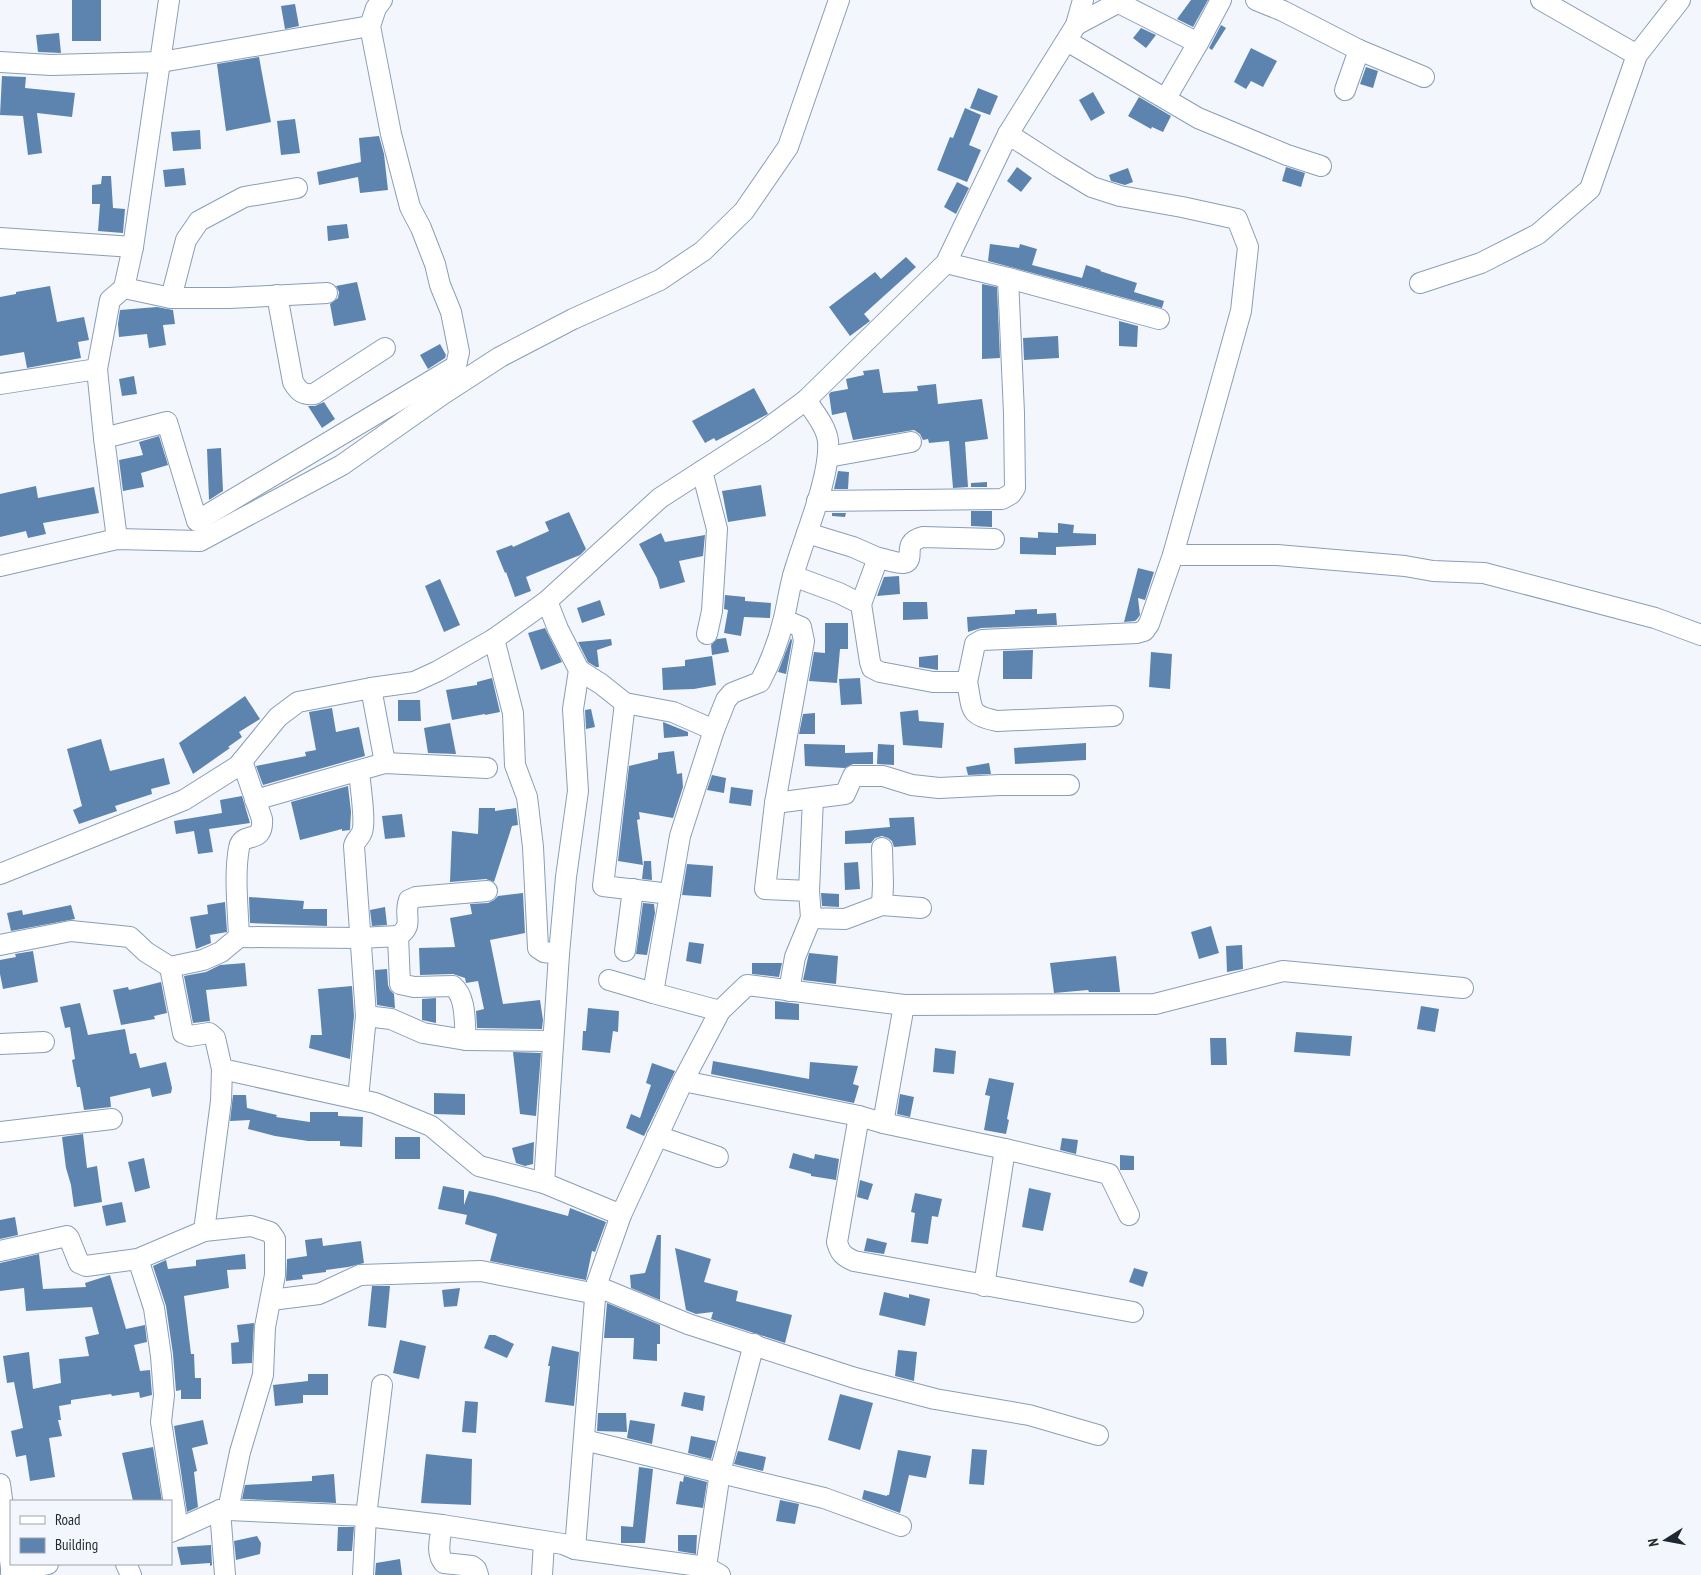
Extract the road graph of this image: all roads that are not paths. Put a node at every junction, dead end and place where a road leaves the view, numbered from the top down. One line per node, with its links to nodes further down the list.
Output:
1 (170, 0): 16 (street)
2 (382, 0): 10 (street)
3 (839, 0): 44 (street)
4 (1083, 0): 11 (street)
5 (1221, 0): 12 (street)
6 (1256, 0): 13 (street)
7 (1541, 0): 14 (street)
8 (1680, 0): 14 (street)
9 (1121, 2): 11 (street); 12 (street)
10 (370, 26): 16 (street); 37 (street)
11 (1072, 33): 19 (street); 20 (street)
12 (1198, 43): 19 (street)
13 (1360, 50): 17 (street); 18 (street)
14 (1637, 55): 27 (street)
15 (0, 62): 16 (street)
16 (161, 62): 24 (street)
17 (1424, 77)
18 (1345, 90)
19 (1166, 98): 21 (street)
20 (1008, 134): 25 (street); 45 (street)
21 (1321, 166)
22 (297, 188): 31 (street)
23 (0, 238): 24 (street)
24 (133, 247): 28 (street)
25 (946, 263): 26 (street); 36 (street)
26 (1008, 278): 32 (street); 41 (street)
27 (1420, 283)
28 (124, 288): 31 (street); 34 (street)
29 (327, 293): 30 (street)
30 (277, 295): 31 (street); 33 (street)
31 (171, 298)
32 (1159, 319)
33 (385, 348)
34 (97, 369): 35 (street); 37 (street)
35 (0, 384)
36 (806, 400): 39 (street); 40 (street)
37 (104, 438): 44 (street)
38 (911, 442): 39 (street)
39 (828, 457): 41 (street)
40 (702, 471): 49 (street); 52 (street)
41 (817, 501): 42 (street)
42 (807, 533): 46 (street); 48 (street)
43 (994, 538): 46 (street)
44 (117, 539): 47 (street)
45 (1173, 555): 53 (street); 56 (street)
46 (878, 558): 50 (street)
47 (0, 566)
48 (793, 576): 50 (street); 51 (street)
49 (547, 601): 54 (street); 55 (street)
50 (861, 604): 56 (street)
51 (784, 620): 60 (street); 68 (street)
52 (707, 634)
53 (1701, 635)
54 (494, 639): 57 (street); 83 (street)
55 (580, 670): 58 (street); 83 (street)
56 (967, 682): 59 (street)
57 (371, 688): 61 (street); 62 (street)
58 (625, 703): 60 (street); 71 (street)
59 (1113, 716)
60 (714, 730): 74 (street)
61 (242, 761): 67 (street); 70 (street)
62 (385, 763): 63 (street); 64 (street)
63 (487, 768)
64 (359, 770): 67 (street); 80 (street)
65 (1069, 785): 66 (street)
66 (813, 798): 68 (street); 73 (street)
67 (255, 800): 79 (street)
68 (775, 803): 73 (street)
69 (882, 848): 75 (street)
70 (1, 873)
71 (633, 890): 74 (street); 82 (street)
72 (486, 891): 78 (street)
73 (809, 891): 77 (street)
74 (670, 894): 88 (street)
75 (882, 905): 76 (street); 77 (street)
76 (922, 908)
77 (811, 918): 87 (street)
78 (398, 936): 80 (street); 92 (street)
79 (239, 937): 80 (street); 84 (street)
80 (360, 938): 91 (street)
81 (0, 945): 84 (street)
82 (625, 951)
83 (560, 954): 93 (street)
84 (170, 968): 96 (street)
85 (609, 980): 88 (street)
86 (1463, 988): 89 (street)
87 (789, 991): 89 (street); 90 (street)
88 (653, 993): 90 (street)
89 (904, 1005): 101 (street)
90 (720, 1011): 97 (street)
91 (366, 1016): 92 (street); 98 (street)
92 (466, 1040): 93 (street)
93 (553, 1041): 106 (street)
94 (44, 1042): 95 (street)
95 (0, 1044)
96 (222, 1069): 98 (street); 109 (street)
97 (683, 1081): 99 (street); 103 (street)
98 (358, 1099): 106 (street)
99 (859, 1116): 101 (street); 112 (street)
100 (112, 1119): 102 (street)
101 (883, 1123): 104 (street)
102 (0, 1132)
103 (657, 1136): 105 (street); 107 (street)
104 (1005, 1148): 108 (street); 112 (street)
105 (718, 1157)
106 (544, 1183): 107 (street)
107 (621, 1214): 113 (street)
108 (1129, 1215)
109 (204, 1231): 111 (street); 114 (street)
110 (0, 1251): 111 (street)
111 (138, 1259): 122 (street)
112 (984, 1286): 115 (street)
113 (596, 1290): 114 (street); 116 (street); 119 (street)
114 (271, 1300): 124 (street)
115 (1133, 1312)
116 (754, 1344): 118 (street); 120 (street)
117 (382, 1385): 125 (street)
118 (1098, 1435)
119 (584, 1440): 120 (street); 131 (street)
120 (720, 1472): 127 (street); 134 (street)
121 (0, 1484): 129 (street)
122 (171, 1500)
123 (172, 1507): 128 (street)
124 (224, 1510): 125 (street); 128 (street); 136 (street)
125 (366, 1516): 126 (street); 137 (street)
126 (442, 1525): 130 (street); 138 (street)
127 (901, 1526)
128 (175, 1530)
129 (3, 1533): 132 (street)
130 (544, 1542): 131 (street); 139 (street)
131 (576, 1549): 134 (street)
132 (10, 1565)
133 (44, 1565): 135 (street)
134 (713, 1571)
135 (12, 1574)
136 (225, 1575)
137 (363, 1575)
138 (478, 1575)
139 (542, 1575)

